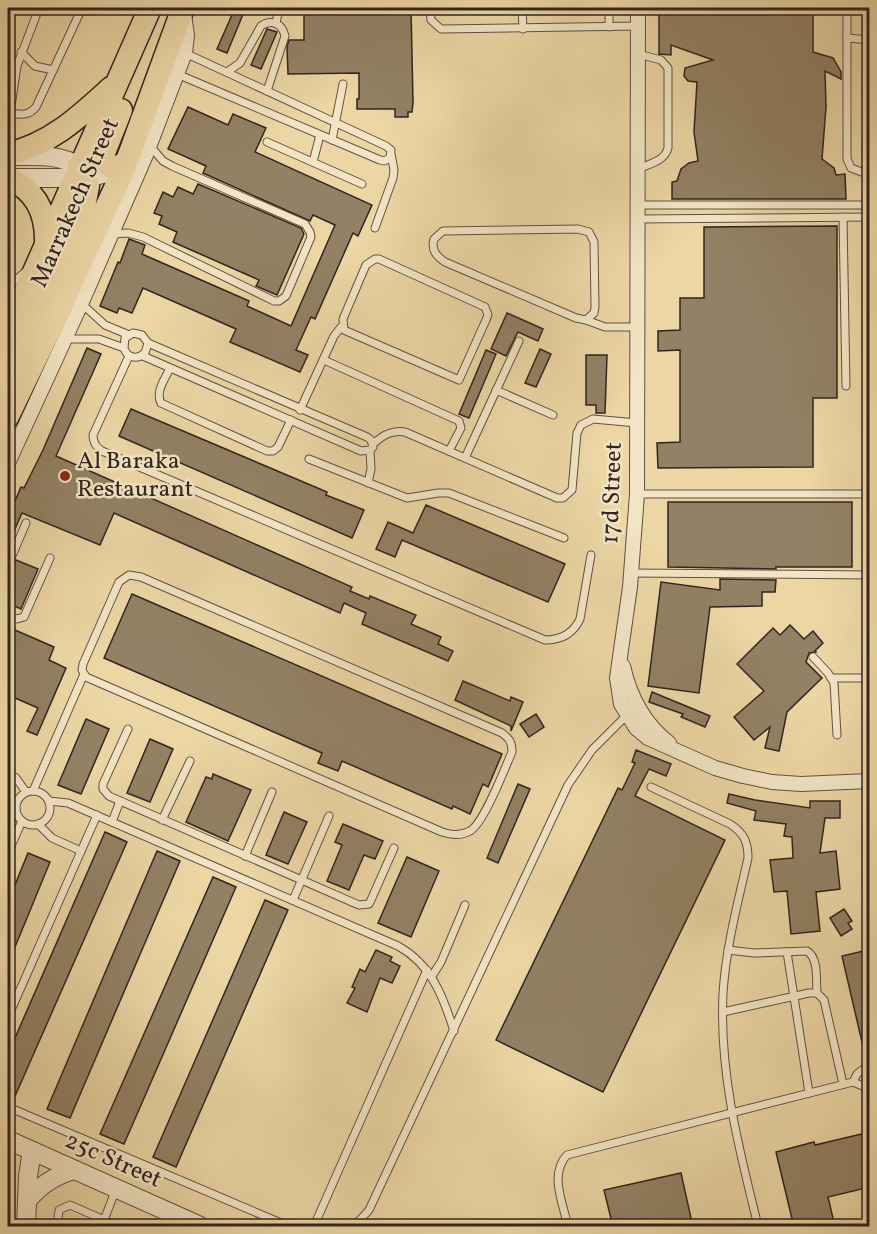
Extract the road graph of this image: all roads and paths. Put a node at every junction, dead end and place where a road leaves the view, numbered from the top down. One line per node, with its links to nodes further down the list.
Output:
1 (39, 8): 19 (lane)
2 (82, 8): 22 (lane)
3 (150, 8): 25 (main road, Marrakech Street)
4 (156, 8): 37 (main road)
5 (183, 8): 20 (street); 37 (main road, Marrakech Street)
6 (279, 8): 13 (lane)
7 (430, 8): 8 (lane); 16 (lane)
8 (522, 8): 9 (lane); 16 (lane)
9 (537, 8)
10 (609, 8): 15 (lane)
11 (638, 8): 14 (street, 17d Street)
12 (847, 8): 17 (lane)
13 (276, 23): 23 (lane); 27 (lane)
14 (638, 26): 15 (lane); 21 (street, 17d Street)
15 (609, 27): 16 (lane)
16 (523, 29)
17 (847, 38): 18 (lane); 40 (lane)
18 (870, 40)
19 (21, 52): 22 (lane); 28 (lane)
20 (185, 53): 23 (lane); 24 (street)
21 (638, 54): 38 (street, 17d Street); 38 (lane)
22 (53, 70): 28 (lane)
23 (227, 72): 27 (lane)
24 (177, 74): 30 (lane); 33 (street)
25 (118, 81): 35 (main road); 39 (main road, Marrakech Street)
26 (343, 84): 29 (lane)
27 (267, 91): 29 (lane)
28 (9, 113)
29 (335, 122): 31 (lane); 34 (lane)
30 (320, 135): 31 (lane); 36 (lane)
31 (332, 140): 34 (lane)
32 (267, 142): 36 (lane)
33 (150, 145): 48 (street); 48 (lane)
34 (392, 154): 47 (lane)
35 (8, 155): 39 (street)
36 (313, 162): 42 (lane)
37 (125, 165): 39 (street); 71 (main road, Marrakech Street)
38 (638, 169): 44 (street, 17d Street)
39 (80, 174): 41 (street); 49 (main road, Marrakech Street); 66 (main road)
40 (870, 175)
41 (8, 178): 49 (main road)
42 (362, 184)
43 (870, 205): 44 (lane)
44 (638, 212): 45 (lane); 55 (street, 17d Street)
45 (843, 217): 46 (lane); 67 (lane)
46 (870, 217)
47 (375, 228)
48 (112, 234): 52 (street)
49 (46, 242): 50 (main road, Marrakech Street)
50 (37, 262): 51 (lane); 56 (main road, Marrakech Street)
51 (8, 287)
52 (81, 304): 57 (lane); 58 (street)
53 (586, 320): 53 (lane); 55 (lane)
54 (342, 326): 54 (lane); 64 (lane)
55 (637, 327): 73 (street, 17d Street)
56 (8, 331)
57 (129, 335): 60 (lane); 61 (lane)
58 (65, 339): 61 (lane); 78 (street)
59 (519, 341): 68 (lane)
60 (148, 343): 63 (lane); 69 (lane)
61 (123, 348): 62 (lane)
62 (129, 356): 63 (lane); 84 (lane)
63 (142, 356): 65 (lane)
64 (324, 360): 69 (lane); 75 (lane)
65 (170, 368): 72 (lane); 72 (lane)
66 (8, 380)
67 (846, 386)
68 (496, 390): 70 (lane); 76 (lane)
69 (300, 410): 74 (lane)
70 (553, 415)
71 (8, 416)
72 (291, 420): 74 (lane)
73 (637, 423): 76 (lane); 80 (street, 17d Street)
74 (372, 447): 75 (lane); 79 (lane)
75 (449, 452): 76 (lane)
76 (465, 458)
77 (309, 459): 79 (lane)
78 (8, 463)
79 (368, 483): 83 (lane)
80 (637, 494): 81 (lane); 87 (street, 17d Street)
81 (870, 494)
82 (26, 523): 86 (lane)
83 (564, 538)
84 (591, 555)
85 (50, 558): 89 (lane)
86 (8, 565)
87 (632, 573): 88 (lane); 90 (street, 17d Street)
88 (870, 575)
89 (8, 615)
90 (622, 649): 95 (street, 17d Street); 98 (street)
91 (813, 657): 93 (lane)
92 (84, 674): 92 (lane); 103 (lane)
93 (831, 678): 94 (lane); 97 (lane)
94 (870, 678)
95 (626, 716): 98 (street, 17d Street); 128 (lane)
96 (128, 729): 106 (lane)
97 (837, 735)
98 (689, 757): 101 (street, 17d Street)
99 (190, 761): 110 (lane)
100 (8, 773): 103 (lane)
101 (870, 780)
102 (651, 787): 121 (lane)
103 (30, 792): 105 (lane); 111 (lane)
104 (272, 792): 117 (lane)
105 (49, 801): 107 (lane); 113 (lane)
106 (120, 801): 110 (lane); 112 (lane)
107 (97, 815): 112 (lane); 115 (lane)
108 (329, 816): 118 (lane)
109 (9, 817): 111 (lane)
110 (162, 819): 117 (lane)
111 (20, 820): 113 (lane); 116 (lane)
112 (112, 822): 119 (lane)
113 (38, 824): 115 (lane)
114 (394, 848): 118 (lane)
115 (81, 851): 127 (lane)
116 (8, 853)
117 (245, 856): 118 (lane)
118 (302, 881): 119 (lane)
119 (293, 900): 123 (lane)
120 (465, 904): 123 (lane)
121 (728, 950): 122 (lane); 126 (lane)
122 (787, 952): 124 (lane); 125 (lane)
123 (429, 973): 128 (lane); 147 (lane)
124 (817, 993): 125 (lane); 131 (lane)
125 (794, 996): 126 (lane); 133 (lane)
126 (723, 1012): 135 (lane)
127 (8, 1017)
128 (454, 1031): 148 (lane)
129 (870, 1064): 130 (lane)
130 (854, 1082): 131 (lane); 132 (lane)
131 (843, 1084): 133 (lane)
132 (870, 1089)
133 (809, 1093): 135 (lane)
134 (8, 1107): 146 (lane)
135 (731, 1112): 149 (lane); 150 (lane)
136 (8, 1140): 137 (street, 25c Street)
137 (33, 1151): 138 (street, 25c Street); 140 (street)
138 (74, 1170): 139 (street, 25c Street); 140 (street)
139 (116, 1189): 141 (lane); 145 (street, 25c Street)
140 (27, 1201): 142 (street)
141 (104, 1220): 143 (lane); 144 (lane)
142 (27, 1227)
143 (57, 1227)
144 (118, 1227)
145 (200, 1227)
146 (288, 1227)
147 (314, 1227)
148 (350, 1227)
149 (568, 1227)
150 (758, 1227)

